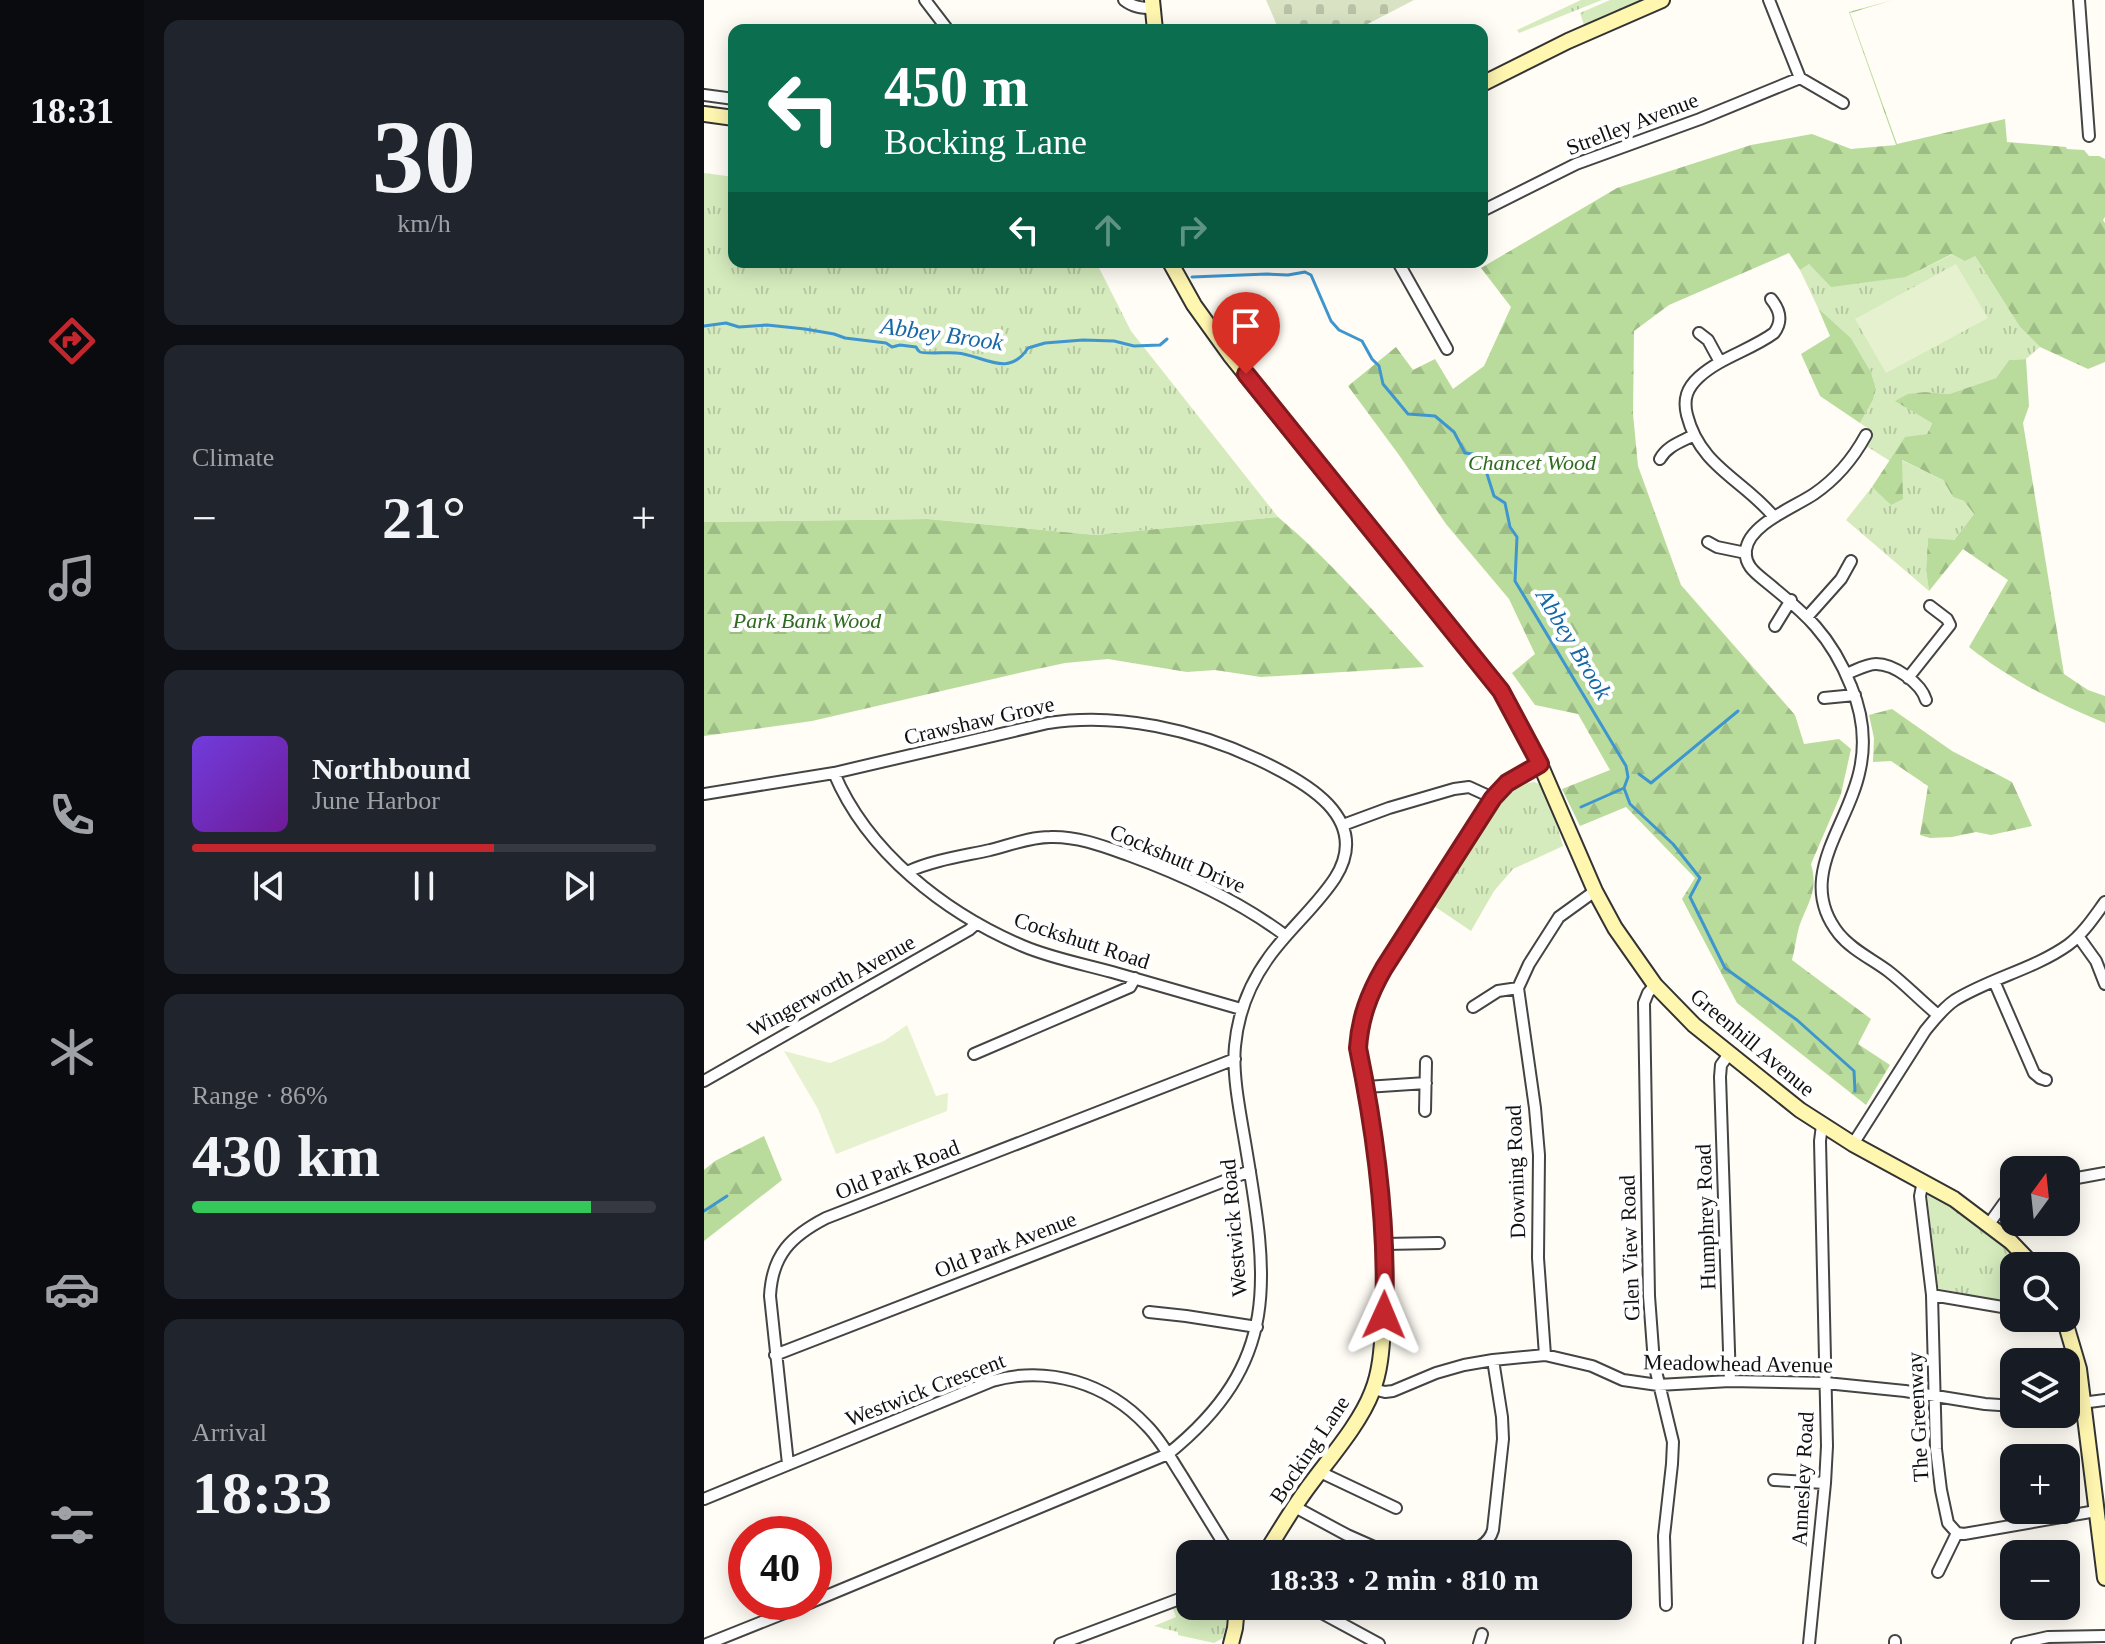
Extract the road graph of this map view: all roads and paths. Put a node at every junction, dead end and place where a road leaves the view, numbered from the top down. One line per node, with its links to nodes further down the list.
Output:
1 (925, 0): 7 (street)
2 (1124, 0): 6 (street)
3 (1662, 0): 10 (street)
4 (1769, 0): 9 (street)
5 (2079, 0): 16 (street)
6 (1152, 4): 8 (street)
7 (943, 24)
8 (1154, 24)
9 (1800, 78): 13 (street); 17 (street, Strelley Avenue)
10 (1488, 81)
11 (704, 95): 12 (street)
12 (728, 98)
13 (1843, 103)
14 (704, 114): 15 (street)
15 (728, 117)
16 (2089, 136)
17 (1488, 208)
18 (1173, 268): 40 (street)
19 (1401, 268): 22 (street)
20 (1771, 299): 23 (street)
21 (1699, 333): 23 (street)
22 (1447, 349)
23 (1720, 362): 24 (street)
24 (1694, 435): 26 (street); 27 (street)
25 (1866, 435): 27 (street)
26 (1660, 459)
27 (1774, 517): 29 (street)
28 (1708, 542): 29 (street)
29 (1746, 553): 31 (street)
30 (1851, 561): 33 (street)
31 (1791, 600): 33 (street); 34 (street)
32 (1930, 606): 36 (street)
33 (1808, 616): 35 (street)
34 (1775, 626)
35 (1846, 674): 36 (street); 37 (street)
36 (1908, 678): 39 (street)
37 (1855, 695): 38 (street); 58 (street)
38 (1824, 698)
39 (1926, 700)
40 (1540, 764): 43 (street, Bocking Lane); 46 (street, Greenhill Avenue)
41 (834, 773): 42 (street, Crawshaw Grove); 44 (street, Crawshaw Grove); 45 (street, Cockshutt Road)
42 (704, 794)
43 (1493, 798): 44 (street); 66 (street, Bocking Lane)
44 (1343, 825): 49 (street, Westwick Road)
45 (907, 872): 48 (street, Cockshutt Road); 49 (street, Cockshutt Drive)
46 (1595, 891): 54 (street, Greenhill Avenue); 55 (street)
47 (2105, 902): 50 (street)
48 (977, 923): 51 (street, Cockshutt Road); 64 (street, Wingerworth Avenue)
49 (1286, 936): 57 (street, Westwick Road)
50 (2078, 936): 52 (street); 53 (street)
51 (1135, 978): 57 (street, Cockshutt Road); 59 (street)
52 (1994, 981): 58 (street); 63 (street)
53 (2105, 984)
54 (1655, 985): 60 (street, Greenhill Avenue); 89 (street, Glen View Road)
55 (1518, 988): 56 (street); 85 (street, Downing Road)
56 (1473, 1007)
57 (1241, 1009): 61 (street, Westwick Road)
58 (1938, 1015): 69 (street)
59 (974, 1054)
60 (1729, 1054): 68 (street, Greenhill Avenue); 87 (street, Humphrey Road)
61 (1235, 1059): 70 (street, Westwick Road); 84 (street, Old Park Road)
62 (1426, 1062): 65 (street)
63 (2046, 1080)
64 (704, 1081)
65 (1426, 1083): 66 (street); 67 (street)
66 (1366, 1087): 77 (street, Bocking Lane)
67 (1425, 1111)
68 (1822, 1125): 69 (street, Greenhill Avenue); 88 (street, Annesley Road)
69 (1853, 1144): 73 (street, Greenhill Avenue)
70 (1250, 1171): 82 (street, Westwick Road); 84 (street, Old Park Avenue)
71 (2105, 1173): 72 (street)
72 (2080, 1177)
73 (1923, 1181): 75 (street, Greenhill Avenue); 79 (street, The Greenway)
74 (2000, 1209): 75 (street)
75 (1989, 1224): 78 (street, Greenhill Avenue)
76 (1439, 1243): 77 (street)
77 (1384, 1244): 90 (street, Bocking Lane)
78 (2021, 1252)
79 (1932, 1295): 80 (street); 91 (street, The Greenway)
80 (2000, 1307)
81 (1149, 1312): 82 (street)
82 (1257, 1327): 96 (street, Westwick Road)
83 (2068, 1332): 94 (street)
84 (775, 1355): 97 (street, Old Park Road)
85 (1545, 1355): 86 (street, Meadowhead Avenue); 89 (street, Meadowhead Avenue)
86 (1493, 1360): 90 (street, Meadowhead Avenue); 109 (street)
87 (1730, 1381): 88 (street, Meadowhead Avenue); 89 (street, Meadowhead Avenue)
88 (1826, 1383): 91 (street, Meadowhead Avenue); 100 (street, Annesley Road)
89 (1658, 1385): 114 (street, Glen View Road)
90 (1373, 1389): 98 (street, Bocking Lane)
91 (1934, 1395): 95 (street, Meadowhead Avenue); 105 (street, The Greenway)
92 (2105, 1400): 94 (street)
93 (2080, 1403): 94 (street)
94 (2084, 1403): 104 (street)
95 (2000, 1405)
96 (1168, 1454): 97 (street, Westwick Crescent); 106 (street, Westwick Crescent); 112 (street, Westwick Road)
97 (788, 1464): 101 (street, Westwick Crescent)
98 (1320, 1472): 102 (street, Bocking Lane); 103 (street)
99 (1774, 1480): 100 (street)
100 (1825, 1483): 125 (street, Annesley Road)
101 (704, 1499)
102 (1295, 1507): 107 (street, Bocking Lane); 108 (street)
103 (1396, 1508)
104 (2096, 1511): 105 (street); 111 (street)
105 (1957, 1533): 110 (street)
106 (1221, 1540)
107 (1274, 1540)
108 (1358, 1540)
109 (1489, 1540)
110 (1938, 1572)
111 (2105, 1578)
112 (832, 1594)
113 (1176, 1600): 122 (street)
114 (1666, 1605)
115 (768, 1620): 121 (street, Westwick Road)
116 (1236, 1620): 119 (street)
117 (1240, 1620): 119 (street)
118 (1335, 1620): 124 (street)
119 (1235, 1628): 123 (street)
120 (2105, 1636): 126 (street)
121 (707, 1644)
122 (1060, 1644)
123 (1231, 1644)
124 (1379, 1644)
125 (1809, 1644)
126 (2017, 1644)

